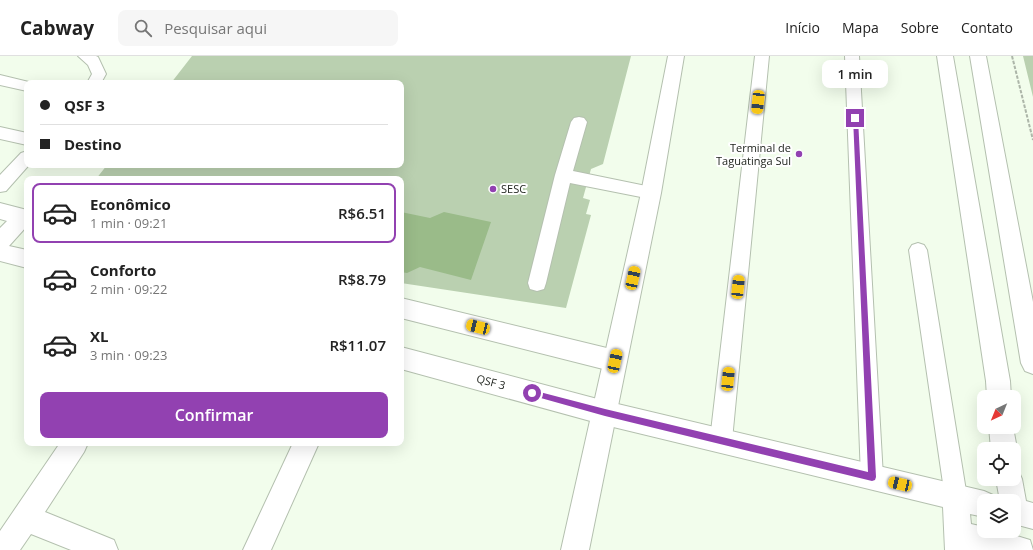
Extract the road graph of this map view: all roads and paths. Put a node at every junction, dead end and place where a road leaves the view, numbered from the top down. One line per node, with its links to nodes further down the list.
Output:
1 (85, 56): 9 (lane)
2 (676, 56): 18 (street)
3 (762, 56): 33 (lane)
4 (852, 56): 36 (lane)
5 (945, 56): 31 (street)
6 (978, 56): 30 (street)
7 (1012, 56): 14 (path)
8 (0, 80): 10 (lane)
9 (95, 80)
10 (24, 85)
11 (579, 122): 16 (lane)
12 (0, 132): 13 (lane)
13 (24, 138)
14 (1033, 140)
15 (24, 160): 17 (lane)
16 (563, 175): 18 (lane); 26 (lane)
17 (0, 186)
18 (651, 193): 29 (street)
19 (0, 211): 20 (street)
20 (24, 217)
21 (24, 218): 22 (street)
22 (0, 242)
23 (918, 250): 37 (lane)
24 (0, 252): 25 (street)
25 (24, 258)
26 (537, 283)
27 (404, 309): 29 (street)
28 (404, 359): 32 (street, QSF 3)
29 (615, 361): 32 (street)
30 (1033, 363)
31 (999, 390)
32 (605, 413): 33 (street, QSF 3); 44 (street)
33 (721, 440): 36 (street, QSF 3)
34 (73, 446): 39 (street)
35 (305, 446): 43 (street)
36 (872, 477): 37 (street, QSF 3)
37 (956, 497): 38 (street, QSF 3); 40 (street)
38 (977, 502)
39 (26, 518): 41 (street); 42 (street)
40 (958, 542): 45 (street)
41 (3, 550)
42 (104, 550)
43 (256, 550)
44 (575, 550)
45 (1020, 550)

